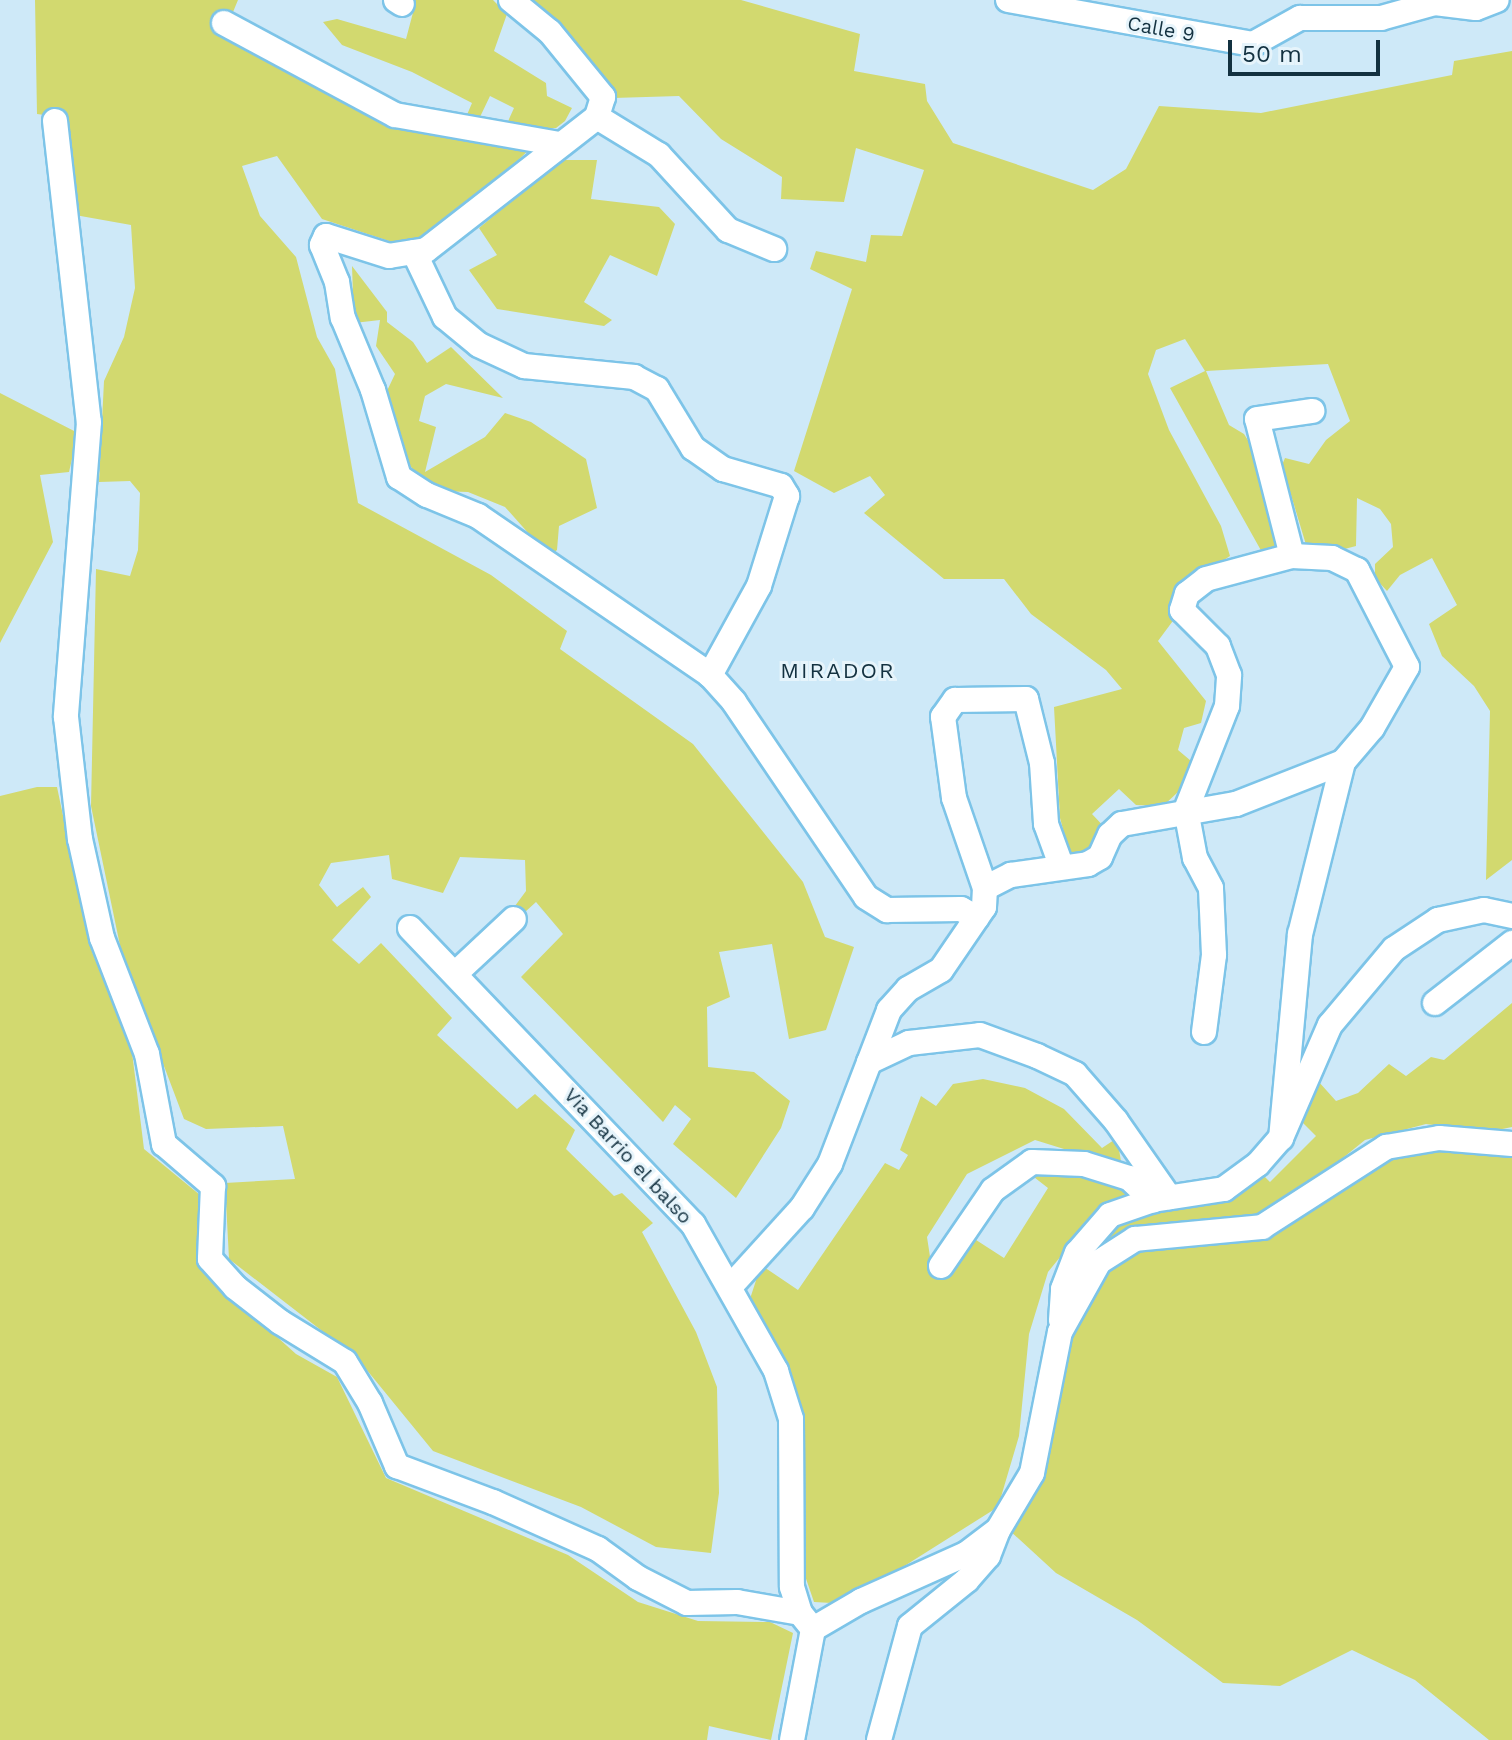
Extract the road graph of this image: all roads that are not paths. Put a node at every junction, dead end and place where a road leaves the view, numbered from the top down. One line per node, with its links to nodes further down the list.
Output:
1 (511, 0): 7 (street)
2 (1008, 0): 5 (street, Calle 9)
3 (1371, 0): 5 (street)
4 (1497, 0): 5 (street, Calle 9)
5 (1355, 20)
6 (224, 23): 9 (street)
7 (597, 117): 9 (street); 10 (street)
8 (55, 121): 35 (street)
9 (559, 144): 11 (street)
10 (774, 249)
11 (414, 252): 14 (street); 14 (street)
12 (1312, 411): 13 (street)
13 (1292, 556): 15 (street); 16 (street)
14 (710, 675): 20 (street)
15 (1343, 762): 16 (street); 28 (street)
16 (1186, 810): 17 (street); 26 (street)
17 (1061, 865): 18 (street); 18 (street)
18 (985, 888): 20 (street)
19 (1512, 916): 28 (street)
20 (977, 918): 27 (street)
21 (514, 919): 24 (street)
22 (410, 928): 24 (street, Via Barrio el balso)
23 (1512, 943): 25 (street)
24 (456, 973): 32 (street, Via Barrio el balso)
25 (1435, 1003)
26 (1204, 1032)
27 (869, 1062): 30 (street); 32 (street)
28 (1281, 1138): 30 (street)
29 (1512, 1144): 33 (street)
30 (1161, 1199): 31 (street); 33 (street)
31 (941, 1266)
32 (730, 1287): 35 (street, Via Barrio el balso)
33 (1060, 1332): 34 (street)
34 (998, 1530): 35 (street); 37 (street)
35 (807, 1621): 36 (street)
36 (792, 1740)
37 (879, 1740)

